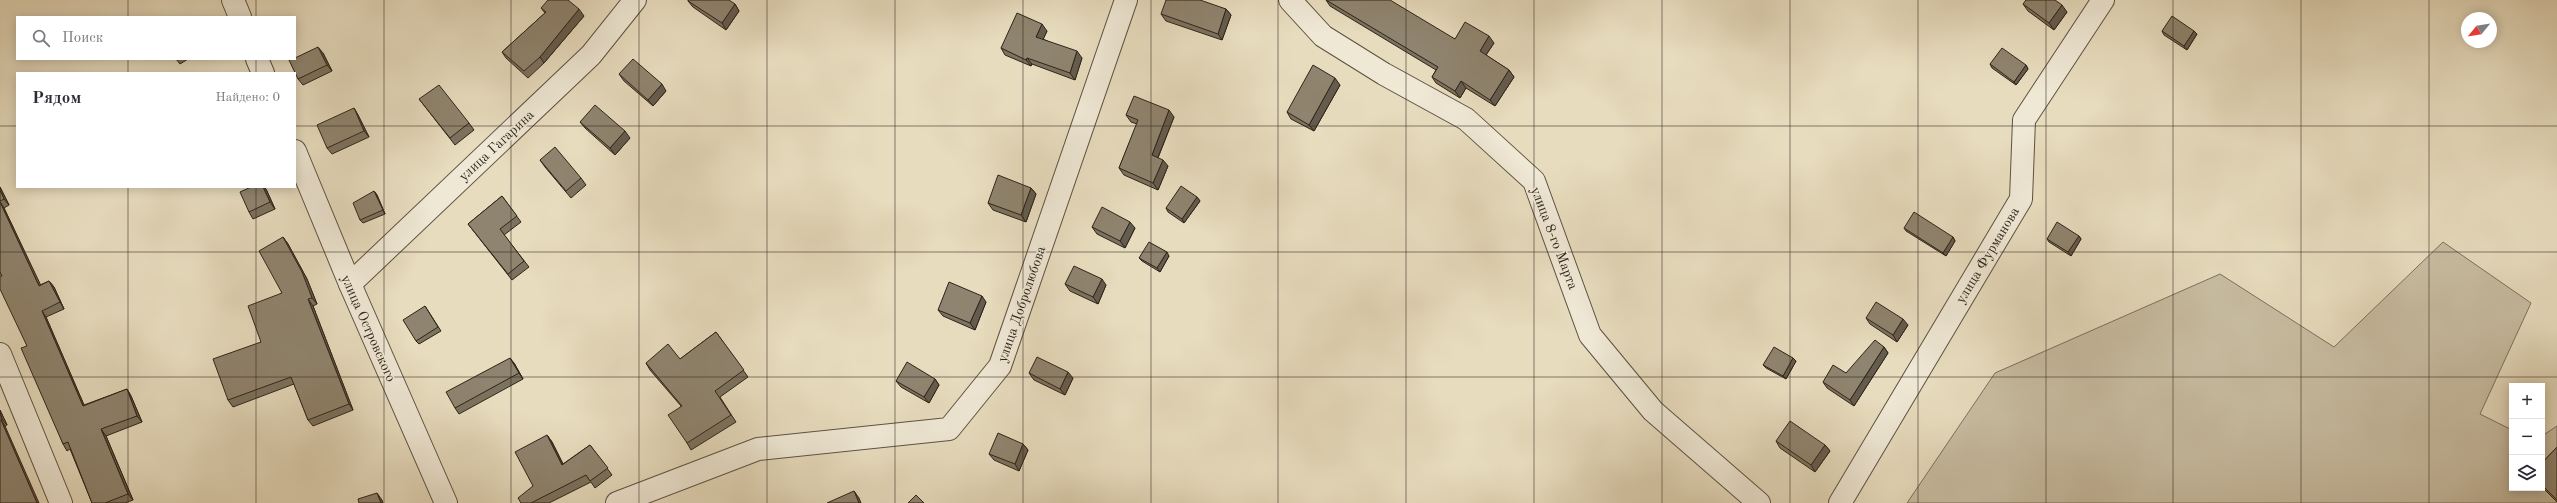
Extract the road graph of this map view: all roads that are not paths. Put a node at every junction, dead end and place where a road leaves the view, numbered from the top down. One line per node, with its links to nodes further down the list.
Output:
1 (233, 0): 6 (street)
2 (635, 0): 10 (street, улица Гагарина)
3 (1126, 0): 14 (street, улица Добролюбова)
4 (1290, 0): 15 (street, улица 8-го Марта)
5 (2103, 0): 16 (street, улица Фурманова)
6 (240, 16)
7 (257, 60): 8 (street)
8 (263, 72)
9 (296, 153): 10 (street, улица Островского)
10 (350, 284): 13 (street, улица Островского)
11 (0, 354): 12 (street)
12 (61, 503)
13 (446, 503)
14 (617, 503)
15 (1759, 503)
16 (1840, 503)

